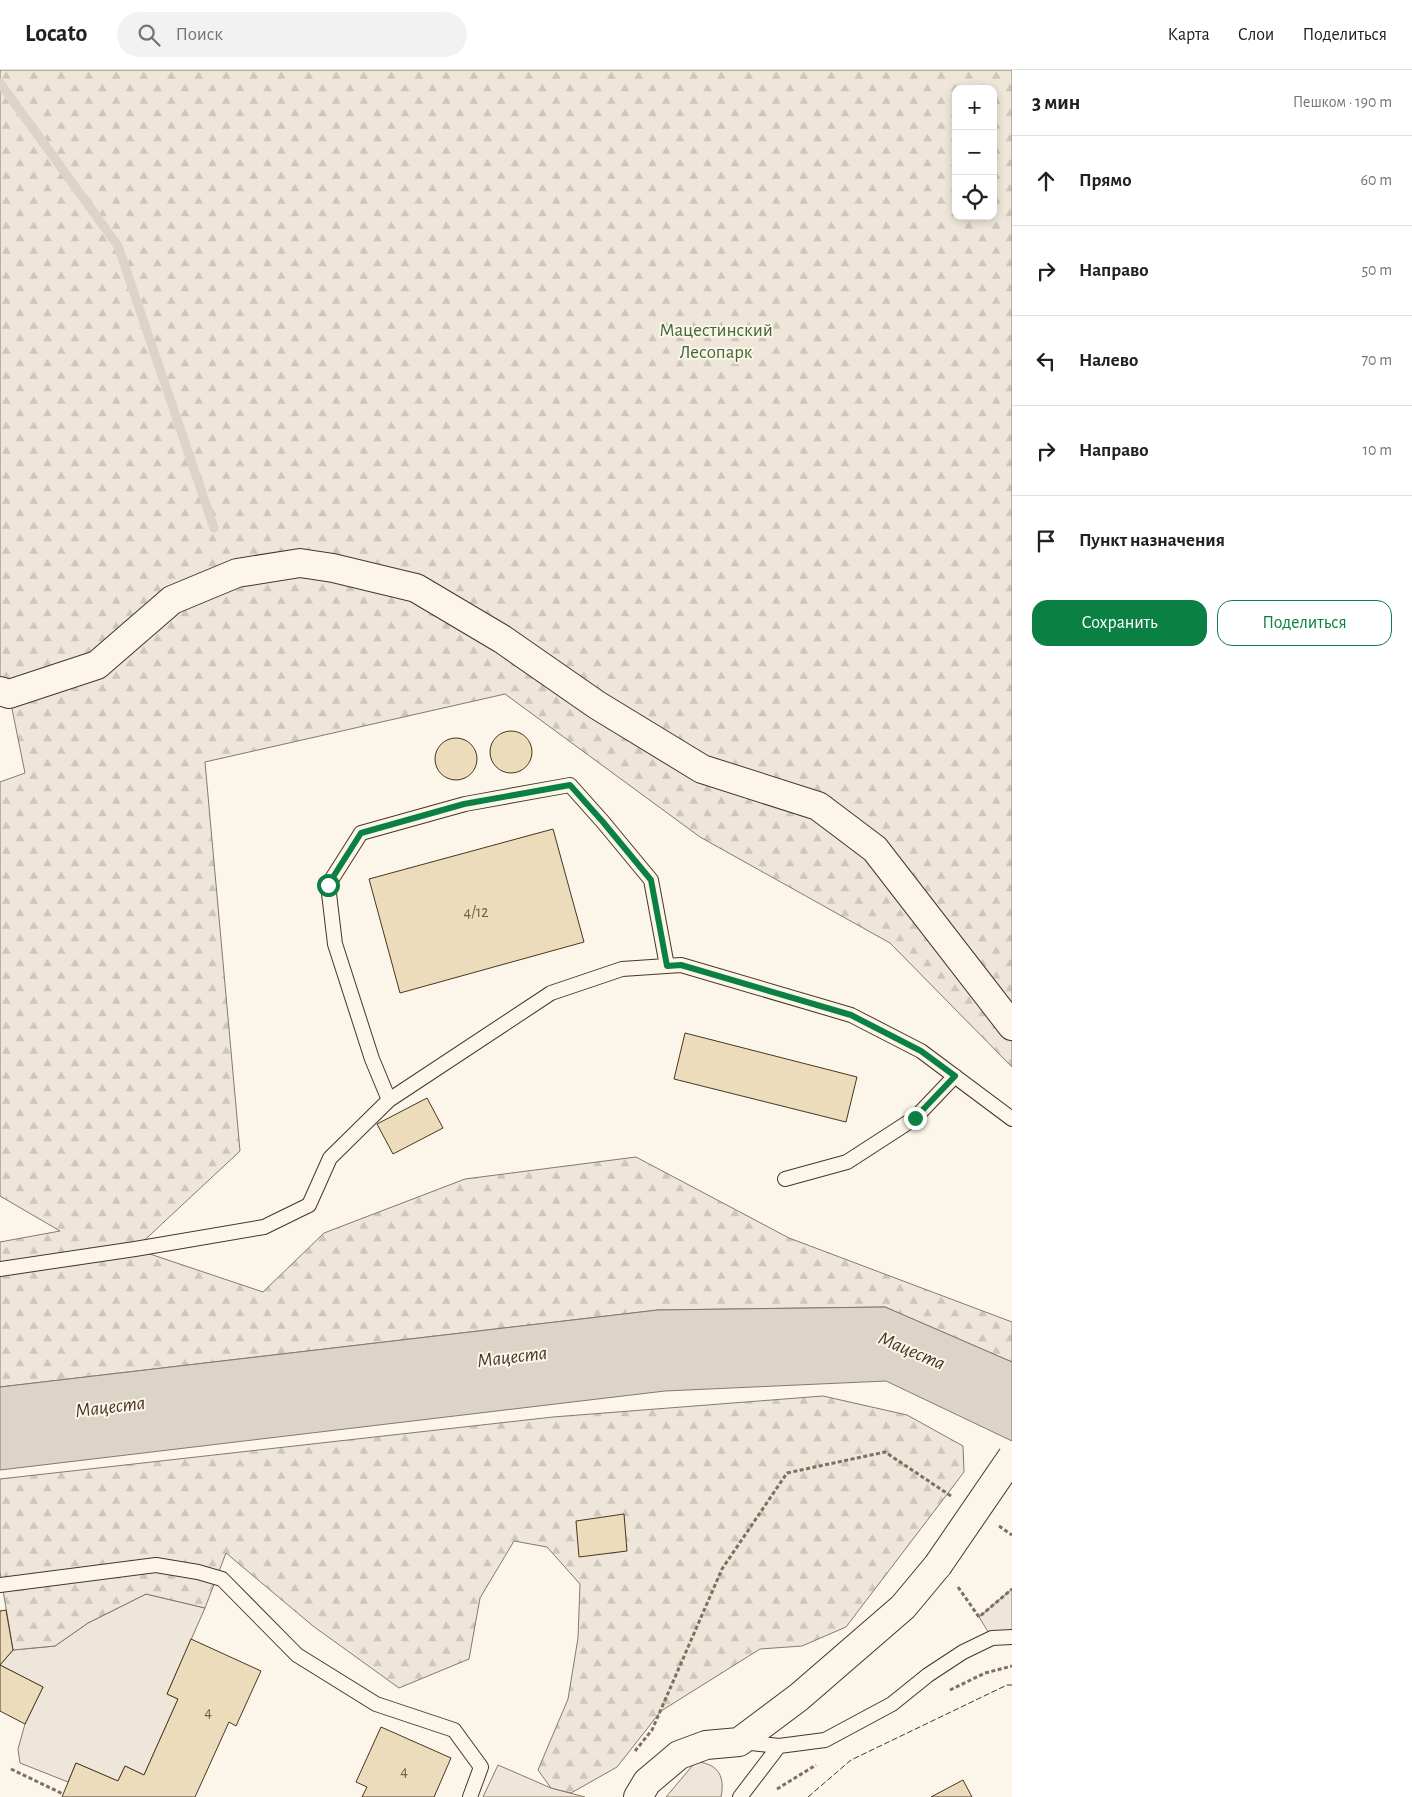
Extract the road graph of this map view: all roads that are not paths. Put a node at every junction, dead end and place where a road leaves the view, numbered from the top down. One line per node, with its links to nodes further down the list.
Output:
1 (3, 693): 3 (street)
2 (667, 966): 4 (lane); 5 (lane); 5 (lane)
3 (1012, 1026)
4 (955, 1076): 6 (lane); 7 (lane)
5 (389, 1100): 8 (lane)
6 (1012, 1119)
7 (785, 1179)
8 (0, 1269)
9 (1012, 1457): 12 (street, bridge)
10 (0, 1584): 14 (lane)
11 (1012, 1637): 13 (lane)
12 (739, 1742): 13 (lane); 15 (street)
13 (779, 1746): 16 (lane)
14 (470, 1797)
15 (638, 1797)
16 (740, 1797)

